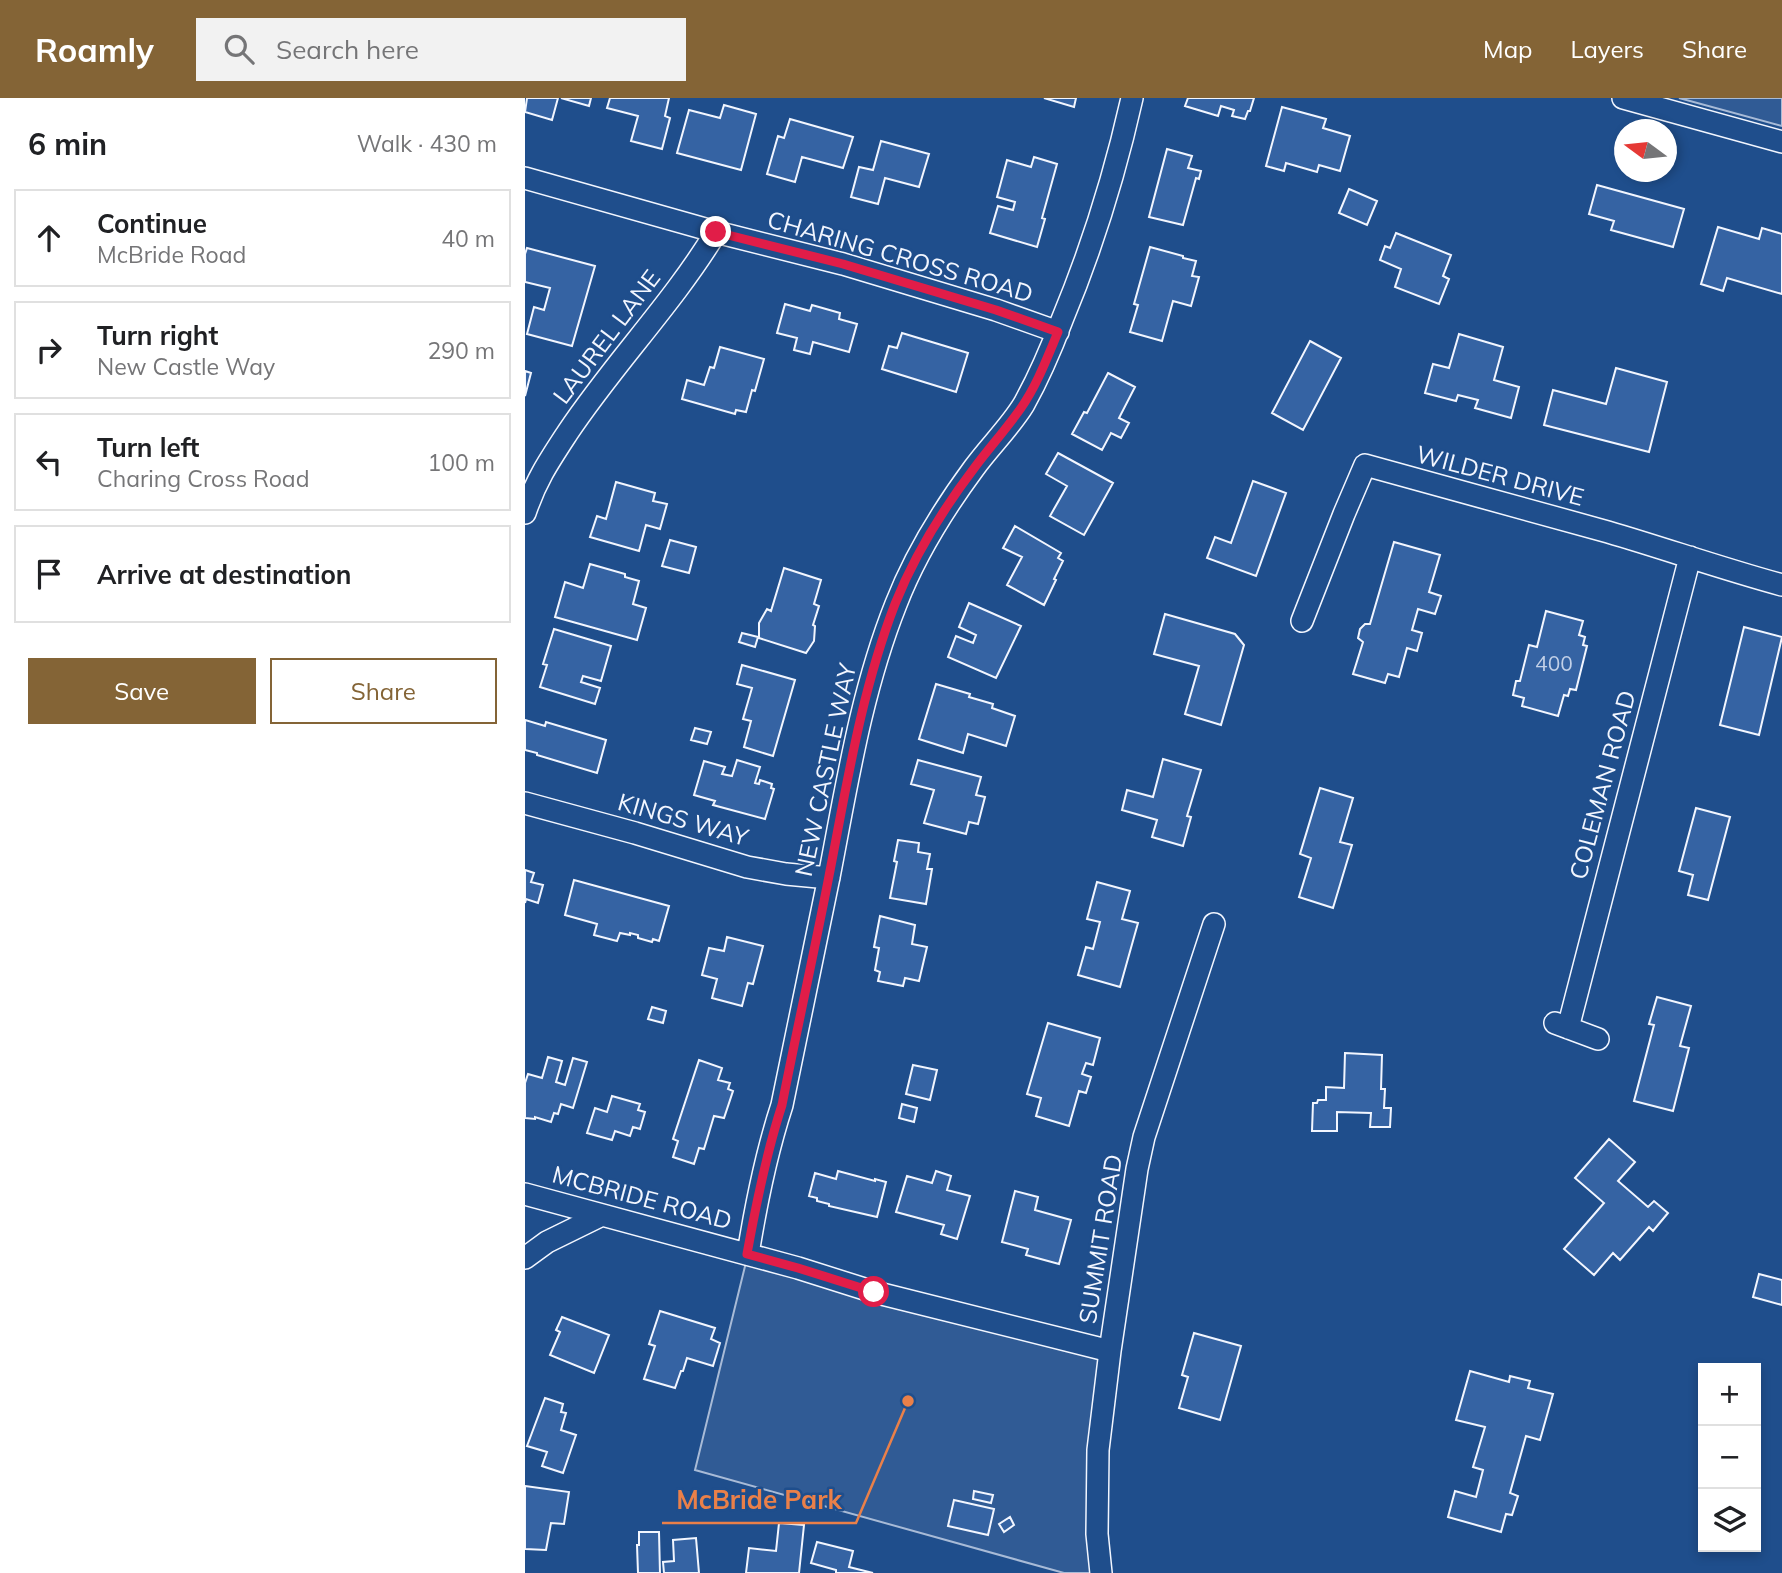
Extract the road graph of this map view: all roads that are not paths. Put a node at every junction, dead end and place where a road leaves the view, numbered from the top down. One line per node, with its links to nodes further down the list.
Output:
1 (1132, 98): 6 (street, NEW CASTLE WAY)
2 (1623, 98): 3 (street)
3 (1782, 142)
4 (525, 178): 5 (street, CHARING CROSS ROAD)
5 (716, 232): 6 (street, CHARING CROSS ROAD); 7 (street, LAUREL LANE)
6 (1058, 332): 12 (street, NEW CASTLE WAY)
7 (525, 513)
8 (1689, 556): 9 (street, WILDER DRIVE); 10 (street, WILDER DRIVE); 14 (street, COLEMAN ROAD)
9 (1782, 585)
10 (1303, 621)
11 (525, 803): 12 (street, KINGS WAY)
12 (829, 878): 17 (street, NEW CASTLE WAY)
13 (1214, 924): 20 (street, SUMMIT ROAD)
14 (1598, 1039)
15 (525, 1194): 16 (street, MCBRIDE ROAD)
16 (602, 1215): 17 (street, MCBRIDE ROAD); 18 (street)
17 (747, 1254): 20 (street, MCBRIDE ROAD)
18 (525, 1260): 19 (street)
19 (525, 1269)
20 (1110, 1352): 21 (street, SUMMIT ROAD)
21 (1101, 1573)

